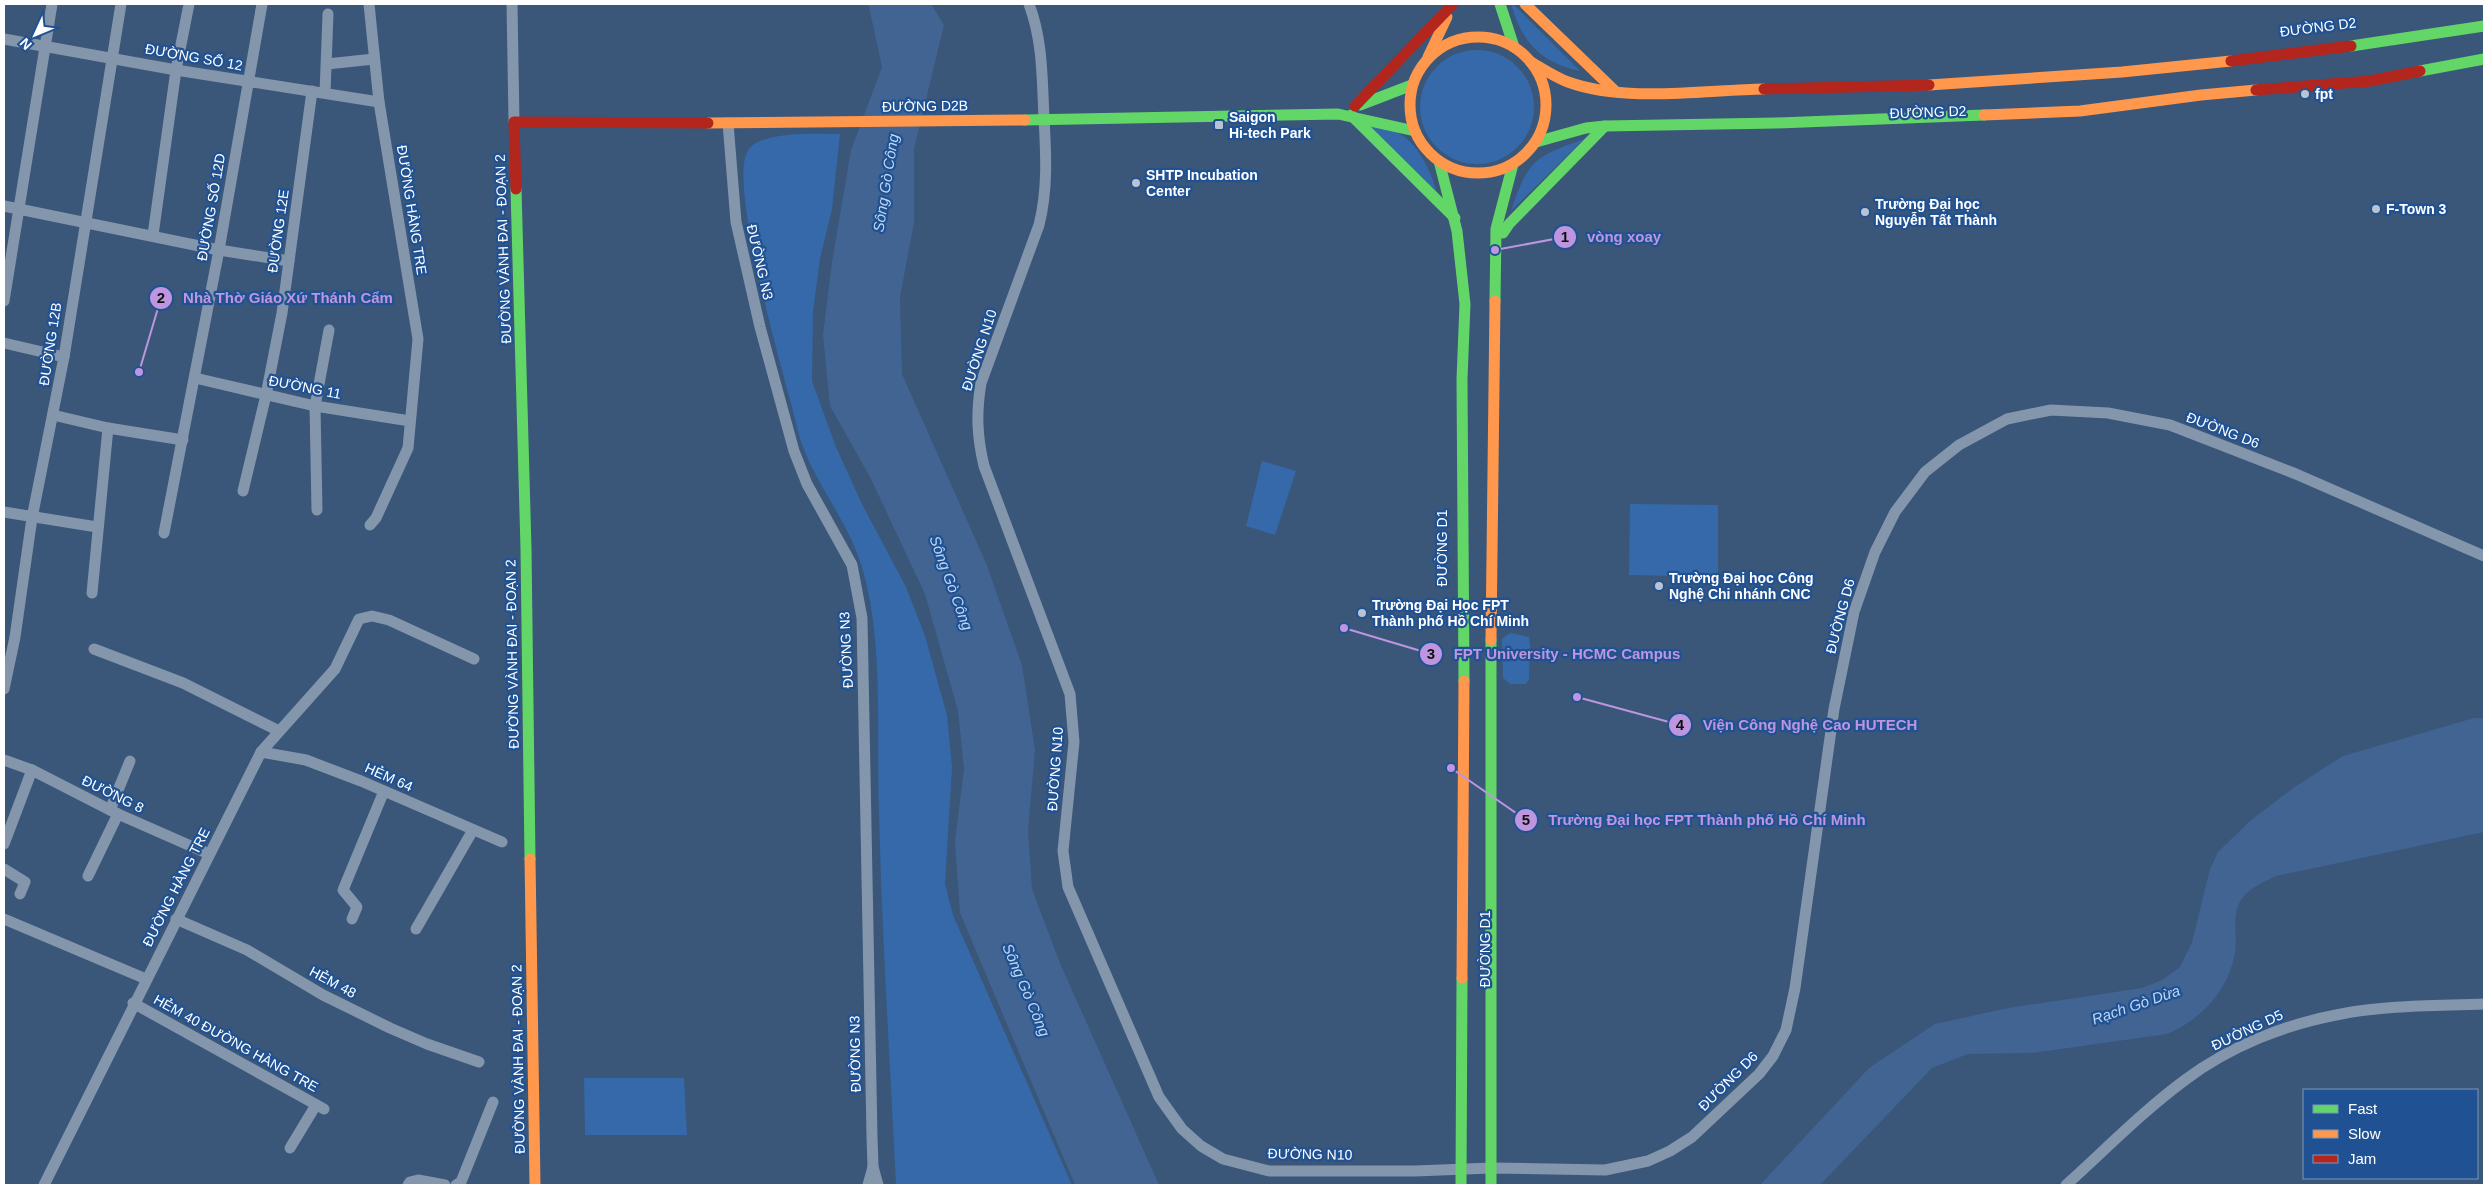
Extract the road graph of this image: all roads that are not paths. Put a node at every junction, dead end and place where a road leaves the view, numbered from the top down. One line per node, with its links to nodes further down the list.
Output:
1 (52, 4): 14 (street)
2 (121, 4): 16 (street, ĐƯỜNG 12B)
3 (189, 4): 22 (street)
4 (262, 4): 24 (street, ĐƯỜNG SỐ 12D)
5 (369, 4): 18 (street, ĐƯỜNG HÀNG TRE)
6 (512, 4): 33 (street)
7 (1029, 4): 32 (street, ĐƯỜNG N10)
8 (1453, 4): 17 (main road); 31 (main road)
9 (1500, 4): 15 (main road)
10 (1525, 4): 27 (main road)
11 (328, 14): 21 (street)
12 (2484, 26): 23 (main road, ĐƯỜNG D2)
13 (4, 39): 14 (street, ĐƯỜNG SỐ 12)
14 (45, 47): 16 (street, ĐƯỜNG SỐ 12); 41 (street)
15 (1514, 47): 17 (main road); 20 (main road)
16 (112, 57): 22 (street, ĐƯỜNG SỐ 12); 44 (street, ĐƯỜNG 12B)
17 (1428, 57): 25 (main road)
18 (374, 59): 21 (street); 29 (street, ĐƯỜNG HÀNG TRE)
19 (2484, 59): 30 (main road, ĐƯỜNG D2)
20 (1531, 62): 27 (main road, ĐƯỜNG D2); 37 (main road)
21 (328, 64): 28 (street)
22 (176, 70): 24 (street, ĐƯỜNG SỐ 12); 46 (street)
23 (2150, 78): 27 (main road, ĐƯỜNG D2); 30 (main road)
24 (248, 82): 26 (street, ĐƯỜNG SỐ 12); 47 (street, ĐƯỜNG SỐ 12D)
25 (1412, 85): 31 (main road, ĐƯỜNG D2B); 36 (main road)
26 (312, 91): 28 (street, ĐƯỜNG SỐ 12); 48 (street, ĐƯỜNG 12E)
27 (1615, 91)
28 (325, 93): 29 (street, ĐƯỜNG SỐ 12)
29 (378, 102): 57 (street, ĐƯỜNG HÀNG TRE)
30 (2154, 102): 35 (main road, ĐƯỜNG D2)
31 (1353, 111): 32 (main road, ĐƯỜNG D2B); 36 (main road, ĐƯỜNG D2B); 43 (main road)
32 (1044, 118): 34 (main road, ĐƯỜNG D2B); 100 (street, ĐƯỜNG N10)
33 (514, 122): 34 (main road, ĐƯỜNG D2B); 105 (main road, ĐƯỜNG VÀNH ĐAI - ĐOẠN 2)
34 (728, 123): 98 (street, ĐƯỜNG N3)
35 (1605, 126): 37 (main road, ĐƯỜNG D2); 45 (main road)
36 (1414, 131): 38 (main road)
37 (1536, 142): 39 (main road)
38 (1439, 161): 39 (main road); 43 (main road, ĐƯỜNG D1)
39 (1513, 164): 42 (main road, ĐƯỜNG D1)
40 (4, 206): 41 (street)
41 (18, 208): 44 (street); 49 (street)
42 (1500, 214): 45 (main road, ĐƯỜNG D1); 59 (main road, ĐƯỜNG D1)
43 (1456, 218): 77 (main road, ĐƯỜNG D1)
44 (85, 222): 46 (street); 52 (street, ĐƯỜNG 12B)
45 (1503, 233): 59 (main road, ĐƯỜNG D1)
46 (153, 235): 47 (street)
47 (219, 250): 48 (street); 53 (street, ĐƯỜNG SỐ 12D)
48 (289, 261): 54 (street, ĐƯỜNG 12E)
49 (4, 301)
50 (329, 330): 55 (street)
51 (4, 343): 52 (street)
52 (64, 357): 56 (street, ĐƯỜNG 12B)
53 (195, 378): 54 (street, ĐƯỜNG 11); 60 (street, ĐƯỜNG SỐ 12D)
54 (266, 395): 55 (street, ĐƯỜNG 11); 61 (street, ĐƯỜNG 12E)
55 (315, 406): 57 (street, ĐƯỜNG 11); 62 (street)
56 (53, 415): 58 (street); 64 (street, ĐƯỜNG 12B)
57 (410, 421): 65 (street, ĐƯỜNG HÀNG TRE)
58 (108, 428): 60 (street); 66 (street)
59 (1492, 435): 77 (main road, ĐƯỜNG D1)
60 (183, 440): 67 (street, ĐƯỜNG SỐ 12D)
61 (243, 491)
62 (318, 510)
63 (4, 512): 64 (street)
64 (32, 518): 66 (street); 72 (street, ĐƯỜNG 12B)
65 (370, 525)
66 (97, 527): 69 (street)
67 (164, 533)
68 (2484, 556): 99 (street, ĐƯỜNG D6)
69 (92, 593)
70 (94, 649): 73 (street)
71 (474, 659): 73 (street, ĐƯỜNG HÀNG TRE)
72 (4, 689)
73 (279, 731): 74 (street, ĐƯỜNG HÀNG TRE)
74 (261, 752): 79 (street, HẺM 64); 84 (street, ĐƯỜNG HÀNG TRE)
75 (4, 760): 78 (street, ĐƯỜNG 8)
76 (130, 761): 80 (street)
77 (1478, 768): 99 (main road, ĐƯỜNG D1); 100 (main road, ĐƯỜNG D1)
78 (32, 770): 80 (street, ĐƯỜNG 8); 83 (street)
79 (384, 791): 81 (street, HẺM 64); 90 (street)
80 (114, 812): 84 (street, ĐƯỜNG 8); 86 (street)
81 (472, 830): 82 (street, HẺM 64); 91 (street)
82 (502, 842)
83 (4, 844)
84 (209, 854): 89 (street, ĐƯỜNG HÀNG TRE)
85 (4, 869): 87 (street)
86 (88, 876)
87 (20, 894)
88 (4, 919): 92 (street)
89 (176, 919): 92 (street, ĐƯỜNG HÀNG TRE); 95 (street, HẺM 48)
90 (352, 919)
91 (416, 930)
92 (146, 979): 93 (street, ĐƯỜNG HÀNG TRE)
93 (134, 1003): 97 (street, HẺM 40 ĐƯỜNG HÀNG TRE); 101 (street, ĐƯỜNG HÀNG TRE)
94 (2484, 1004): 110 (street, ĐƯỜNG D5)
95 (480, 1062)
96 (493, 1102): 104 (street)
97 (290, 1148)
98 (873, 1167): 106 (street, ĐƯỜNG N3); 107 (street, ĐƯỜNG N3)
99 (1491, 1168): 100 (street, ĐƯỜNG N10); 109 (main road, ĐƯỜNG D1)
100 (1460, 1169): 108 (main road, ĐƯỜNG D1)
101 (44, 1185)
102 (408, 1185): 103 (street)
103 (445, 1185)
104 (456, 1185)
105 (535, 1185)
106 (868, 1185)
107 (878, 1185)
108 (1461, 1185)
109 (1491, 1185)
110 (2066, 1185)

